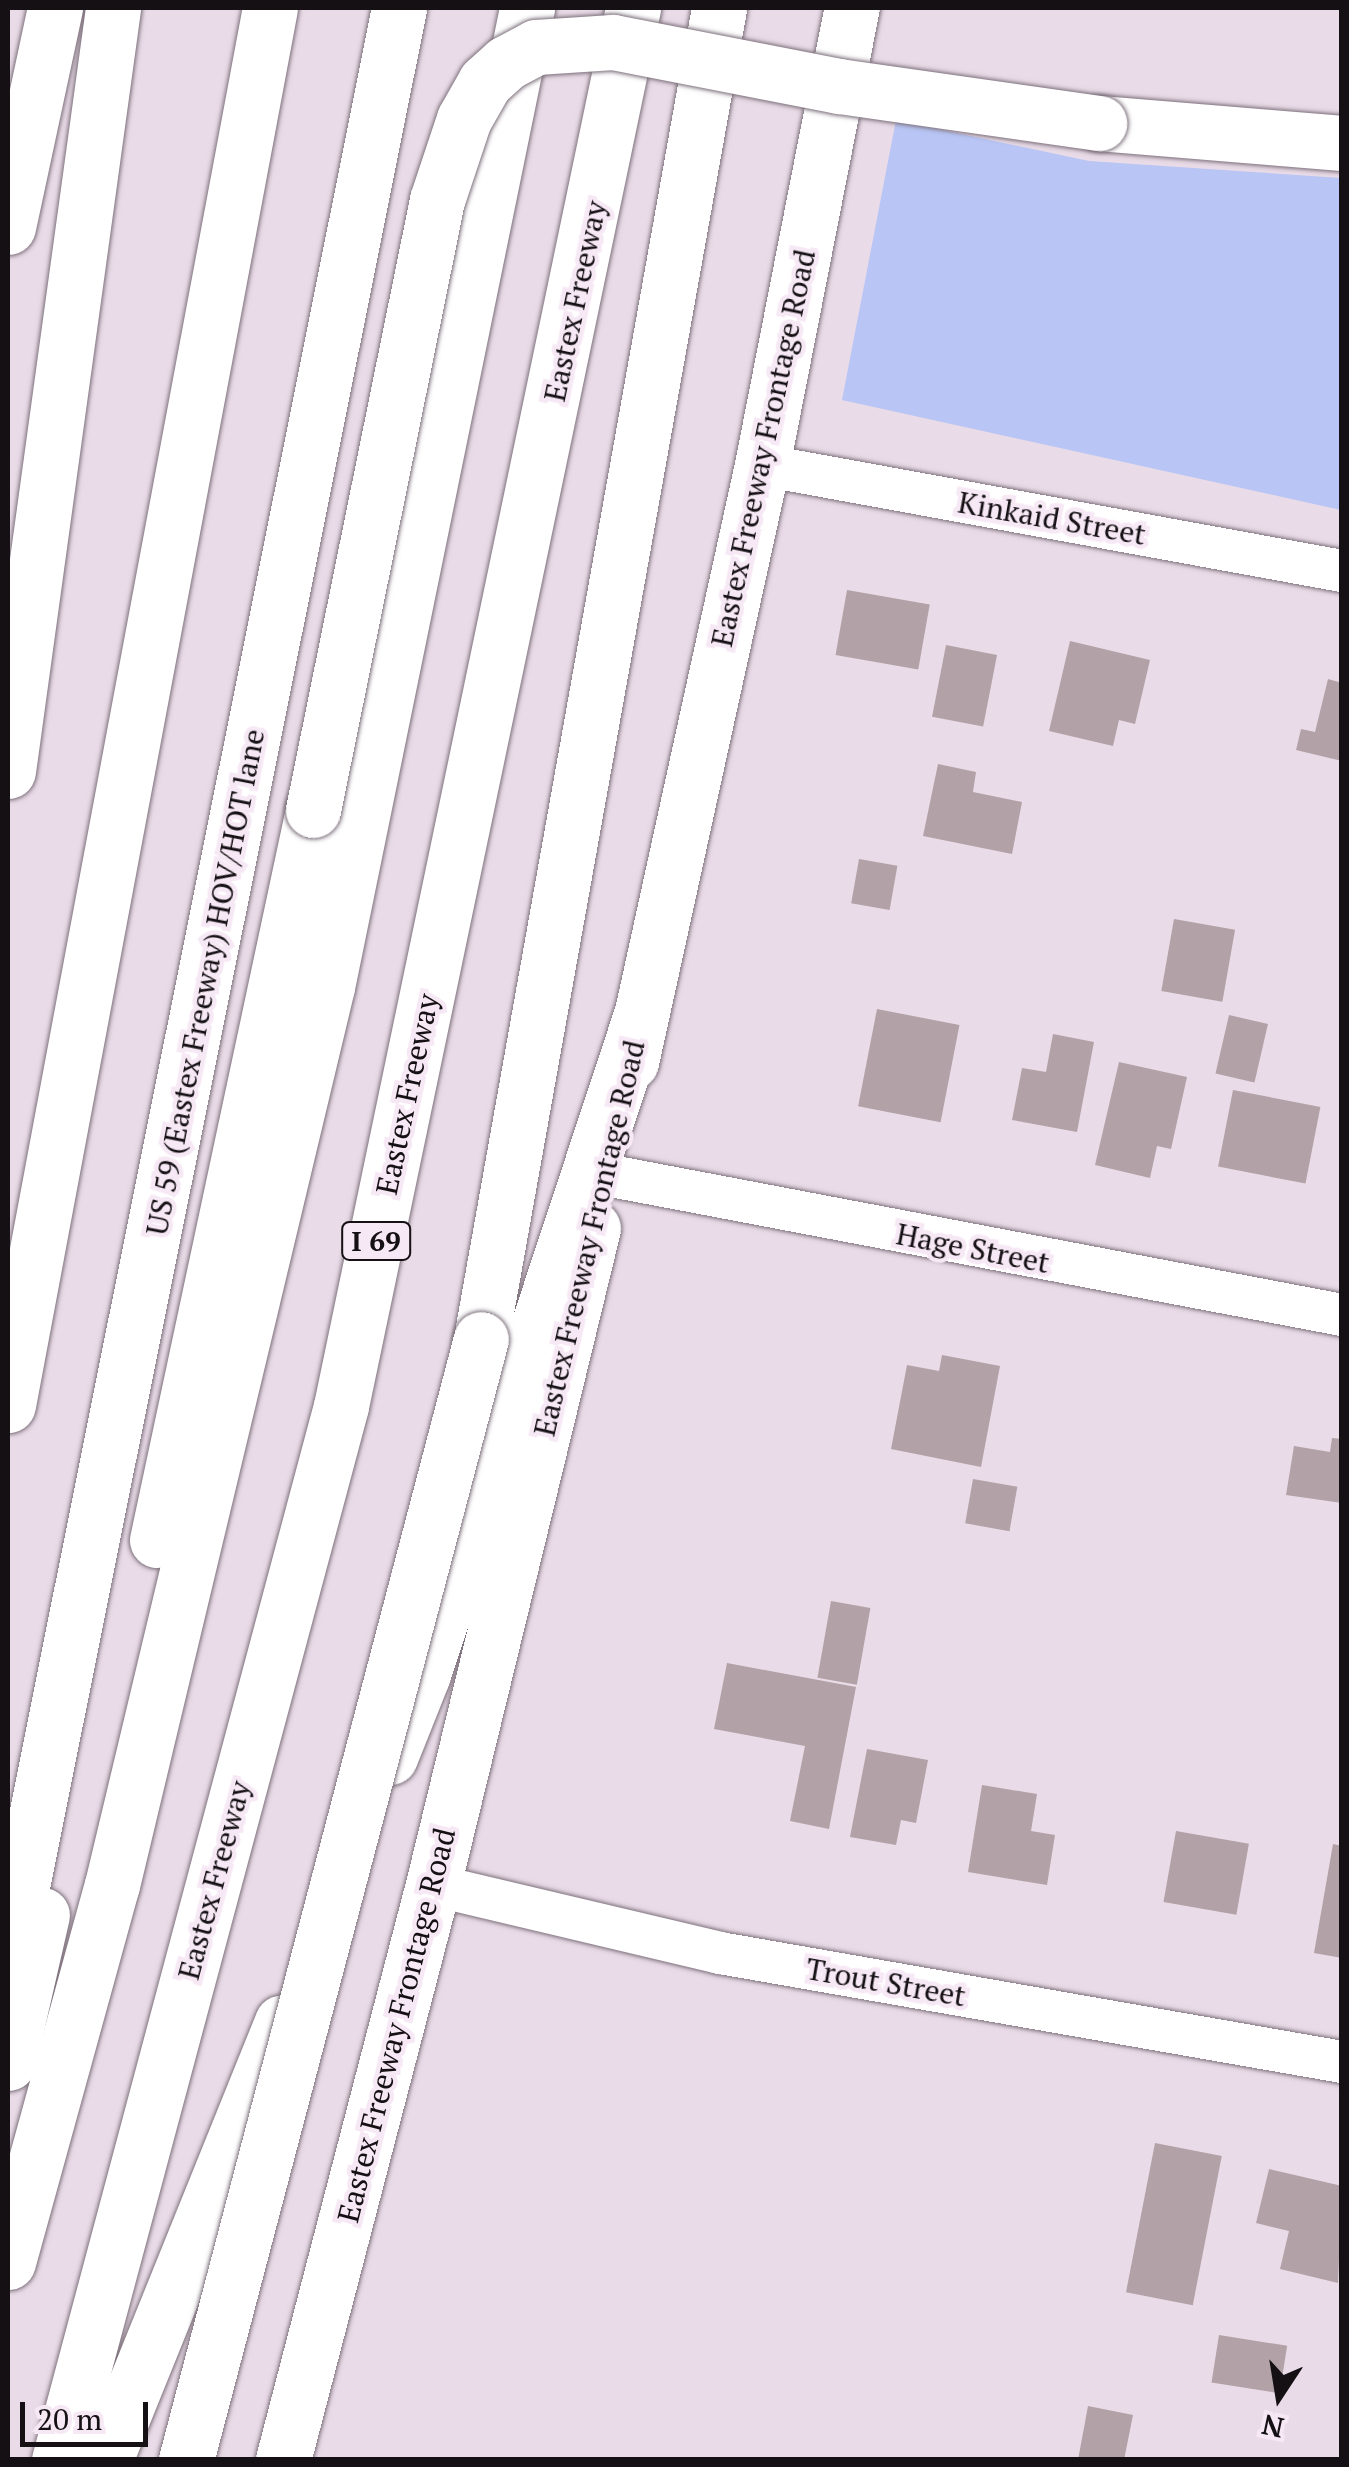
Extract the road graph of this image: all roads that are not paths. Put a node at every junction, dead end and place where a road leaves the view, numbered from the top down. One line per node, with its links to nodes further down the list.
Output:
1 (55, 8): 12 (main road)
2 (113, 8): 15 (main road)
3 (270, 8): 20 (main road)
4 (399, 8): 22 (main road, US 59 (Eastex Freeway) HOV/HOT lane)
5 (719, 8): 29 (main road, bridge)
6 (852, 8): 13 (main road, Eastex Freeway Frontage Road)
7 (542, 9): 8 (main road); 16 (main road); 26 (main road)
8 (620, 15): 9 (main road); 16 (main road, bridge); 27 (main road, Eastex Freeway / I 69)
9 (1099, 107): 10 (main road); 11 (main road)
10 (1342, 110)
11 (1342, 143)
12 (8, 227)
13 (762, 465): 14 (street, Kinkaid Street); 17 (main road, Eastex Freeway Frontage Road)
14 (1342, 571)
15 (8, 771)
16 (298, 807): 24 (main road); 25 (main road)
17 (641, 1015): 18 (main road, Eastex Freeway Frontage Road); 28 (main road)
18 (606, 1175): 19 (street, Hage Street); 21 (main road, Eastex Freeway Frontage Road)
19 (1342, 1315)
20 (8, 1404)
21 (433, 1885): 23 (street, Trout Street); 30 (main road, Eastex Freeway Frontage Road)
22 (8, 1956)
23 (1342, 2062)
24 (8, 2063)
25 (8, 2206)
26 (8, 2262)
27 (60, 2460)
28 (105, 2460)
29 (186, 2460)
30 (283, 2460)

